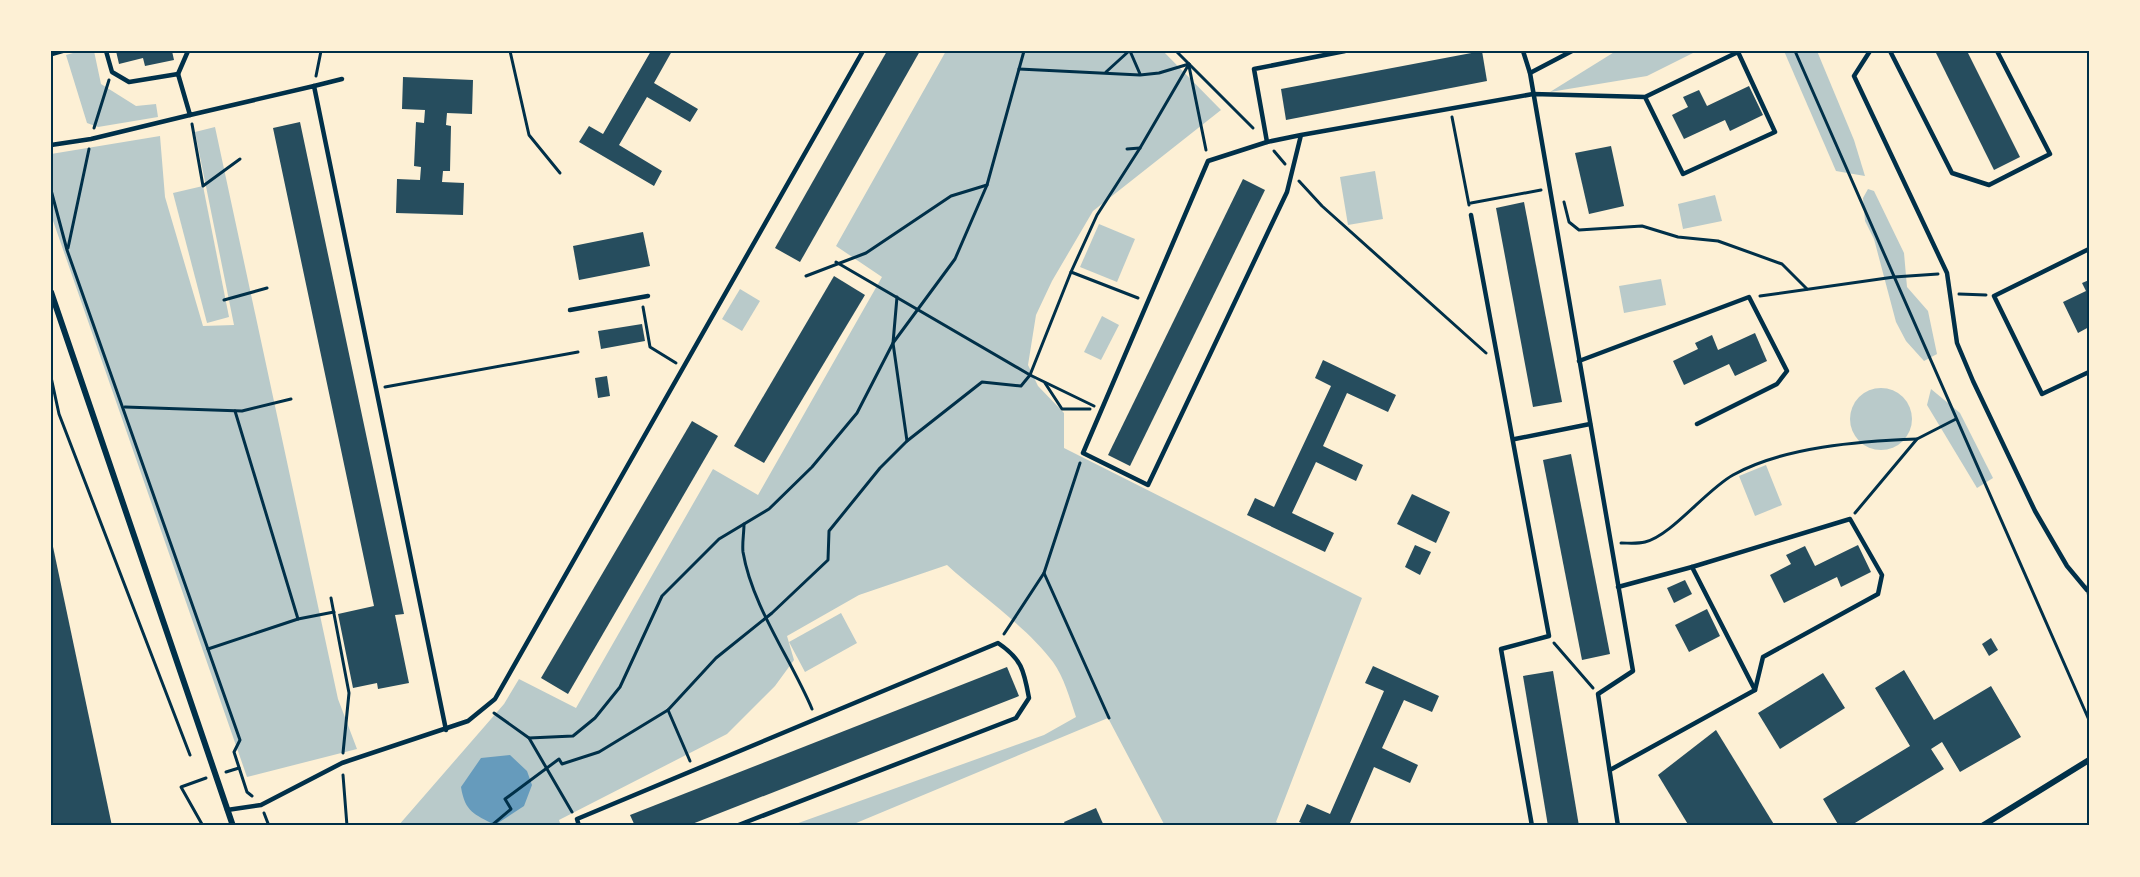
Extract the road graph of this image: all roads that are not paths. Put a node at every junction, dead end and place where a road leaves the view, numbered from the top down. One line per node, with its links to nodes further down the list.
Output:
1 (106, 51): 11 (lane)
2 (188, 51): 11 (lane)
3 (863, 51): 34 (lane)
4 (1345, 51): 18 (lane)
5 (1523, 51): 10 (lane)
6 (1572, 51): 10 (lane)
7 (1870, 51): 32 (lane)
8 (1890, 51): 9 (lane)
9 (1997, 51)
10 (1530, 72): 14 (lane)
11 (178, 74): 16 (lane)
12 (342, 79): 13 (lane)
13 (314, 86): 16 (lane); 34 (lane)
14 (1533, 94): 15 (lane); 17 (lane); 25 (lane)
15 (1645, 96): 15 (lane)
16 (190, 116): 19 (lane)
17 (1301, 135): 18 (lane); 18 (lane)
18 (1267, 142)
19 (52, 143)
20 (1471, 215): 29 (lane)
21 (2089, 249): 26 (lane)
22 (51, 292): 37 (street)
23 (648, 296): 24 (lane)
24 (570, 310)
25 (1579, 361): 27 (lane); 28 (lane)
26 (2089, 372)
27 (1590, 424): 29 (lane); 31 (lane)
28 (1697, 424)
29 (1515, 439): 41 (lane)
30 (1692, 567): 31 (lane); 33 (lane); 33 (lane)
31 (1618, 587): 36 (lane)
32 (2088, 590)
33 (1755, 690): 36 (lane)
34 (446, 730): 37 (lane)
35 (2089, 760): 43 (street)
36 (1610, 770): 42 (lane)
37 (226, 810): 38 (street)
38 (233, 826)
39 (579, 826): 40 (lane)
40 (736, 826)
41 (1532, 826)
42 (1618, 826)
43 (1982, 826)

